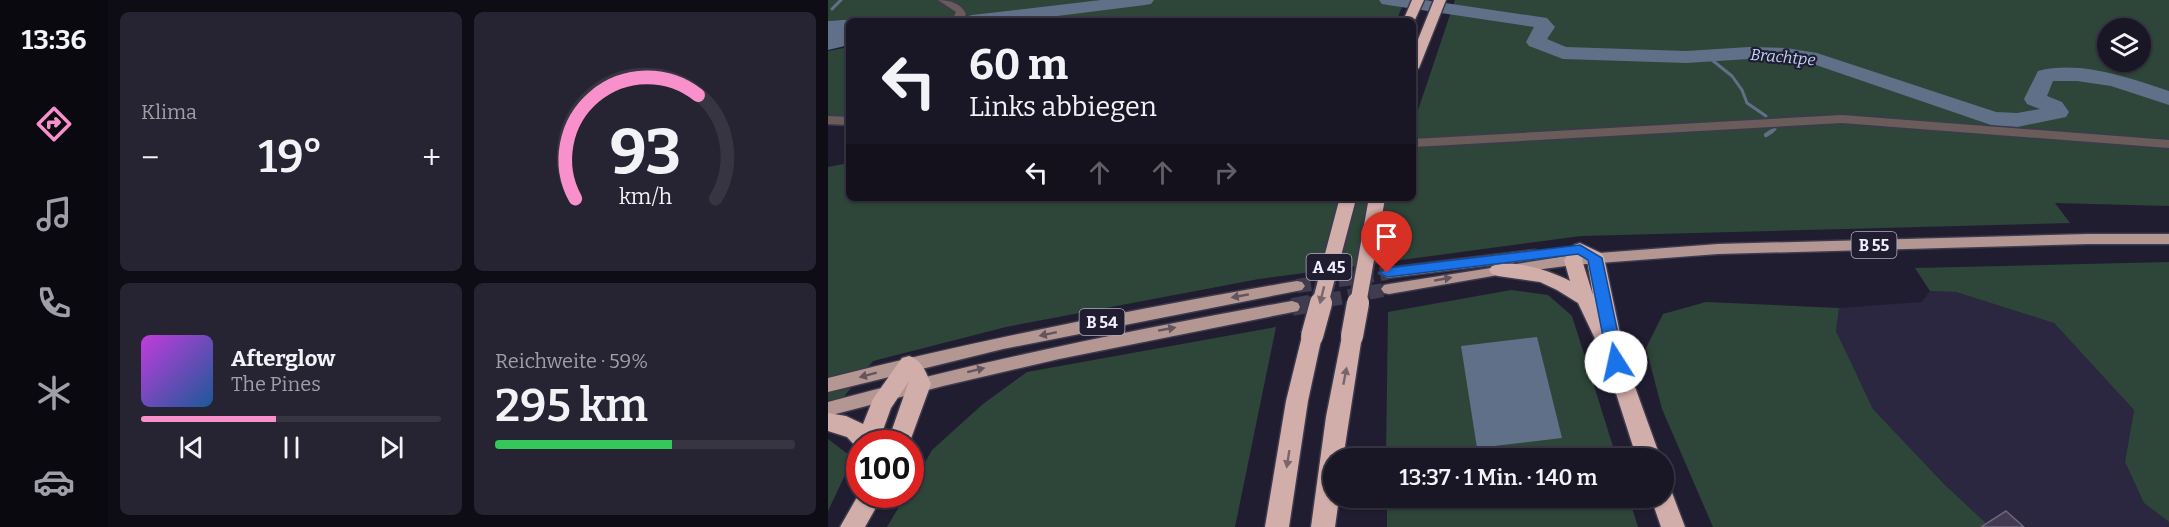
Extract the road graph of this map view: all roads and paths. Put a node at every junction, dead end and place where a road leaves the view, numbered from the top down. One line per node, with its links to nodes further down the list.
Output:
1 (1419, 0): 5 (highway)
2 (1440, 0): 6 (highway)
3 (945, 2): 4 (street)
4 (959, 18)
5 (1410, 18)
6 (1416, 61)
7 (828, 120): 8 (street)
8 (846, 121)
9 (1416, 143): 10 (street)
10 (2169, 144)
11 (1347, 201): 36 (highway, A 45, one-way to 36, bridge)
12 (1376, 201): 37 (highway, A 45, one-way to 12, bridge)
13 (2169, 239): 14 (main road, B 55)
14 (1582, 256): 15 (main road, B 55); 16 (main road); 19 (highway); 21 (highway)
15 (1498, 270): 18 (main road, one-way to 15); 19 (highway)
16 (1387, 273)
17 (1297, 286): 22 (main road, B 54, one-way to 22)
18 (1389, 289)
19 (1585, 299): 21 (highway)
20 (1292, 307): 23 (main road, B 54, one-way to 20)
21 (1616, 362): 31 (highway)
22 (909, 364): 23 (highway); 24 (main road, B 54, one-way to 24); 25 (highway)
23 (920, 384): 25 (main road, B 54); 30 (highway)
24 (828, 385)
25 (890, 392): 26 (main road, B 54); 29 (highway)
26 (828, 409)
27 (828, 422): 28 (highway)
28 (855, 430)
29 (871, 430)
30 (903, 430)
31 (1645, 448)
32 (857, 508): 35 (highway)
33 (863, 508): 35 (highway)
34 (1666, 508): 38 (highway)
35 (851, 527)
36 (1277, 527)
37 (1323, 527)
38 (1673, 527)

